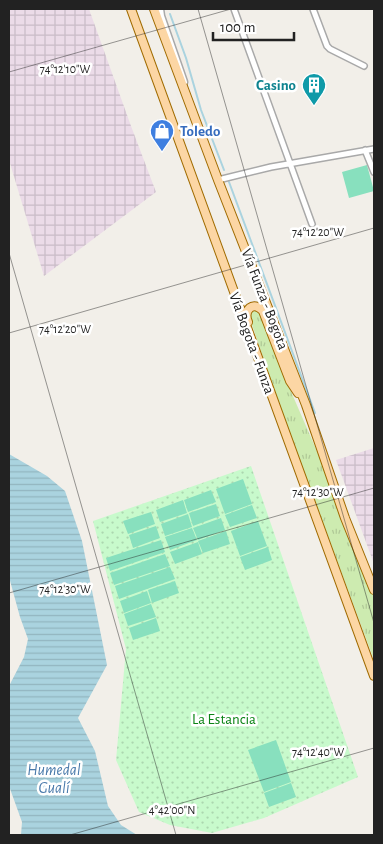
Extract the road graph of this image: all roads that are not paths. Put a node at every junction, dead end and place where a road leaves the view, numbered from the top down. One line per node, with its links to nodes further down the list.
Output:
1 (131, 9): 14 (main road, Vía Bogota - Funza)
2 (154, 9): 7 (main road, Vía Funza - Bogota)
3 (160, 9): 7 (street)
4 (234, 9): 10 (street)
5 (313, 9): 6 (street)
6 (364, 66)
7 (187, 98): 12 (main road, Vía Funza - Bogota)
8 (374, 148): 9 (street)
9 (365, 150): 10 (street); 11 (street)
10 (290, 164): 12 (street); 13 (street)
11 (374, 172)
12 (218, 180): 15 (main road, Vía Funza - Bogota)
13 (312, 224)
14 (275, 404): 15 (main road); 17 (main road, Vía Bogota - Funza)
15 (306, 405): 16 (main road, Vía Funza - Bogota)
16 (374, 590)
17 (374, 676)

